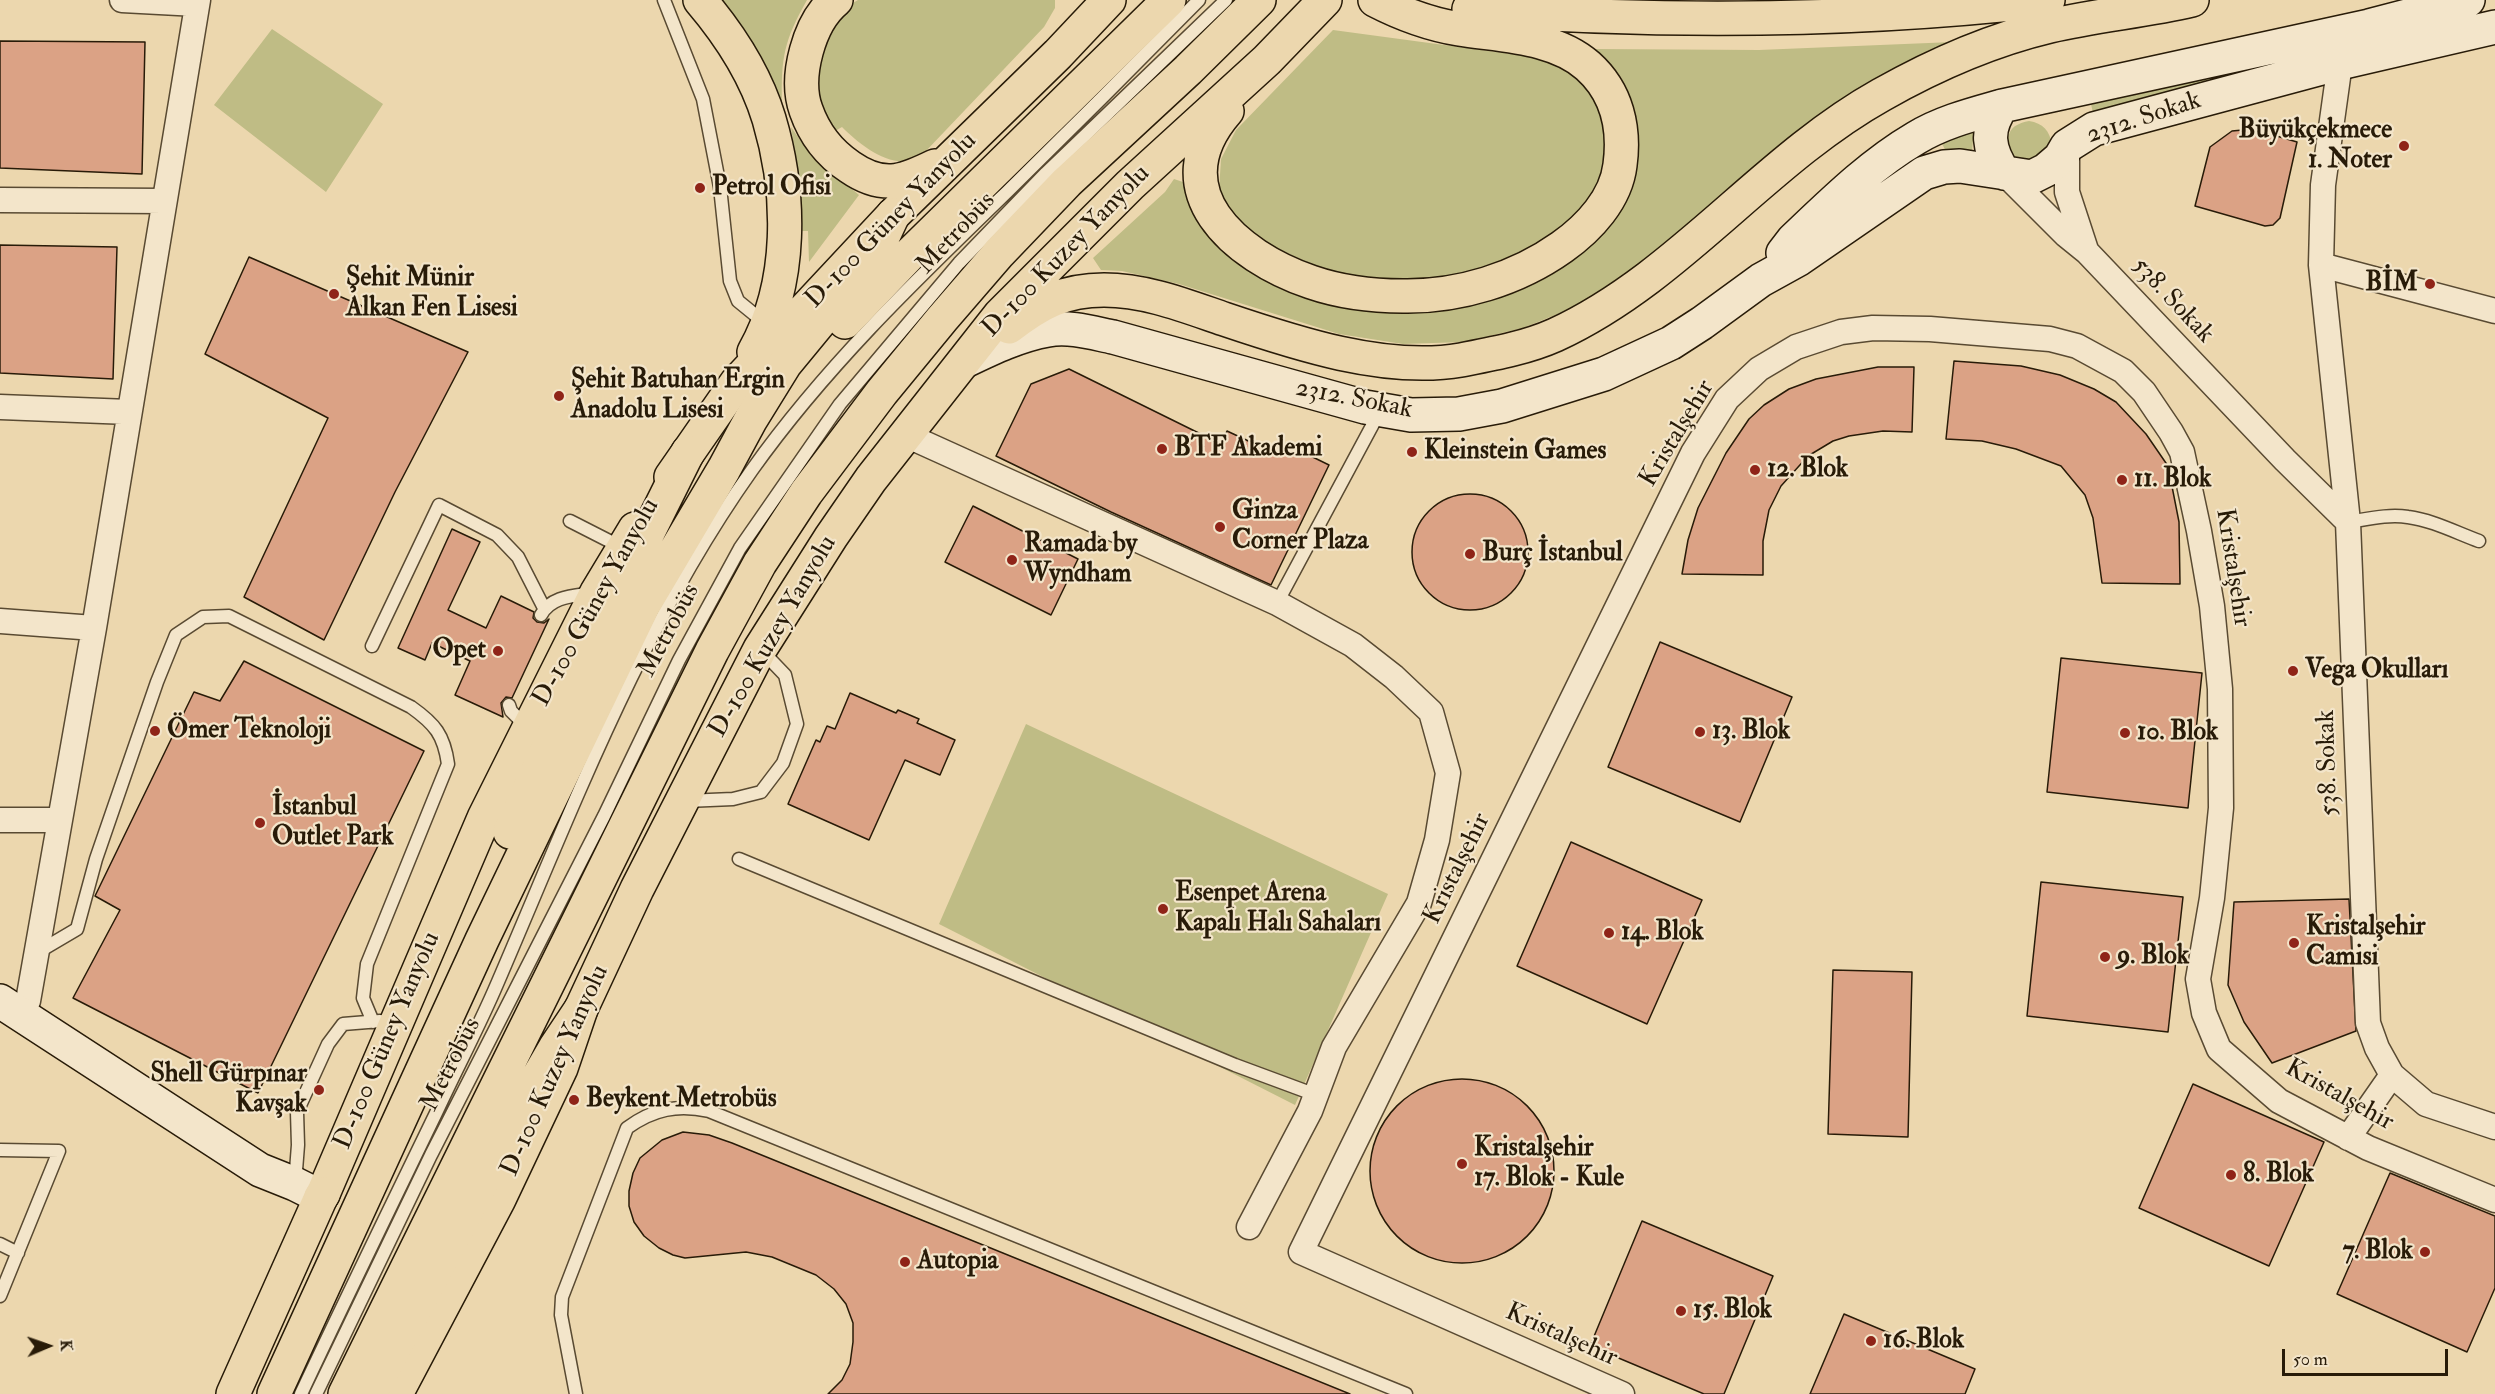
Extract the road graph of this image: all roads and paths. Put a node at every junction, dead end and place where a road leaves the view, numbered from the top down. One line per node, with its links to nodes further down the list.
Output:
1 (122, 0): 16 (street)
2 (664, 0): 34 (lane)
3 (700, 0): 34 (main road)
4 (836, 0): 24 (main road)
5 (1109, 0): 24 (main road, D-100 Güney Yanyolu)
6 (1169, 0): 18 (main road)
7 (1199, 0): 18 (lane, Metrobüs)
8 (1226, 0): 21 (lane, Metrobüs)
9 (1259, 0): 21 (main road)
10 (1325, 0): 19 (main road, D-100 Kuzey Yanyolu)
11 (1375, 0): 19 (main road)
12 (1380, 0): 13 (main road)
13 (2048, 0)
14 (2192, 0): 35 (main road)
15 (2468, 0): 22 (street, 2312. Sokak)
16 (197, 2): 28 (street)
17 (2495, 27): 20 (street, 2312. Sokak)
18 (1127, 58): 42 (main road); 76 (lane, Metrobüs)
19 (1267, 60): 35 (main road, D-100 Kuzey Yanyolu)
20 (2340, 63): 25 (street, 2312. Sokak); 31 (street)
21 (1174, 67): 77 (lane, Metrobüs); 78 (main road)
22 (2038, 98): 23 (street, 2312. Sokak); 25 (street)
23 (2002, 106): 26 (street); 32 (street, 2312. Sokak)
24 (964, 146): 29 (main road, D-100 Güney Yanyolu)
25 (2067, 146): 26 (street, 2312. Sokak); 30 (street, 538. Sokak)
26 (2004, 172): 30 (street, 538. Sokak); 32 (street, 2312. Sokak)
27 (0, 200): 28 (street)
28 (164, 201): 39 (street)
29 (893, 215): 36 (main road, D-100 Güney Yanyolu); 42 (main road)
30 (2087, 252): 44 (street, 538. Sokak)
31 (2322, 265): 33 (street); 44 (street)
32 (1761, 280): 38 (street, 2312. Sokak)
33 (2495, 311)
34 (767, 325): 36 (main road)
35 (965, 361): 38 (street, 2312. Sokak); 40 (main road, D-100 Kuzey Yanyolu)
36 (737, 382): 41 (main road, D-100 Güney Yanyolu)
37 (0, 406): 39 (street)
38 (1381, 410): 48 (lane)
39 (129, 412): 50 (street)
40 (906, 435): 48 (street); 52 (main road, D-100 Kuzey Yanyolu)
41 (688, 452): 46 (main road, D-100 Güney Yanyolu); 57 (main road)
42 (724, 469): 57 (main road)
43 (570, 521): 46 (lane)
44 (2348, 522): 45 (lane); 63 (street, 538. Sokak)
45 (2479, 541)
46 (624, 549): 47 (main road, D-100 Güney Yanyolu)
47 (597, 592): 51 (lane); 62 (main road, D-100 Güney Yanyolu)
48 (1277, 603): 64 (street)
49 (0, 621): 50 (street)
50 (94, 628): 55 (street)
51 (372, 646)
52 (760, 649): 53 (main road, D-100 Kuzey Yanyolu); 53 (lane)
53 (682, 801): 61 (main road, D-100 Kuzey Yanyolu)
54 (0, 820): 55 (street)
55 (60, 820): 58 (street)
56 (738, 859): 64 (lane)
57 (482, 940): 75 (main road)
58 (37, 953): 60 (street); 62 (lane)
59 (0, 984): 60 (street)
60 (17, 1005): 68 (street)
61 (582, 1009): 79 (main road); 80 (main road, D-100 Kuzey Yanyolu)
62 (385, 1021): 68 (main road, D-100 Güney Yanyolu); 68 (lane)
63 (2392, 1075): 65 (street, 538. Sokak); 66 (street)
64 (1316, 1095): 70 (street)
65 (2495, 1126)
66 (2348, 1138): 69 (street, Kristalşehir); 83 (street, Kristalşehir)
67 (0, 1150): 72 (lane)
68 (313, 1192): 74 (main road, D-100 Güney Yanyolu)
69 (2495, 1200)
70 (1249, 1227)
71 (0, 1244): 72 (lane)
72 (18, 1253): 73 (lane)
73 (0, 1296)
74 (233, 1394)
75 (274, 1394)
76 (301, 1394)
77 (316, 1394)
78 (345, 1394)
79 (370, 1394)
80 (396, 1394)
81 (576, 1394): 82 (lane)
82 (1406, 1394)
83 (1623, 1394)

